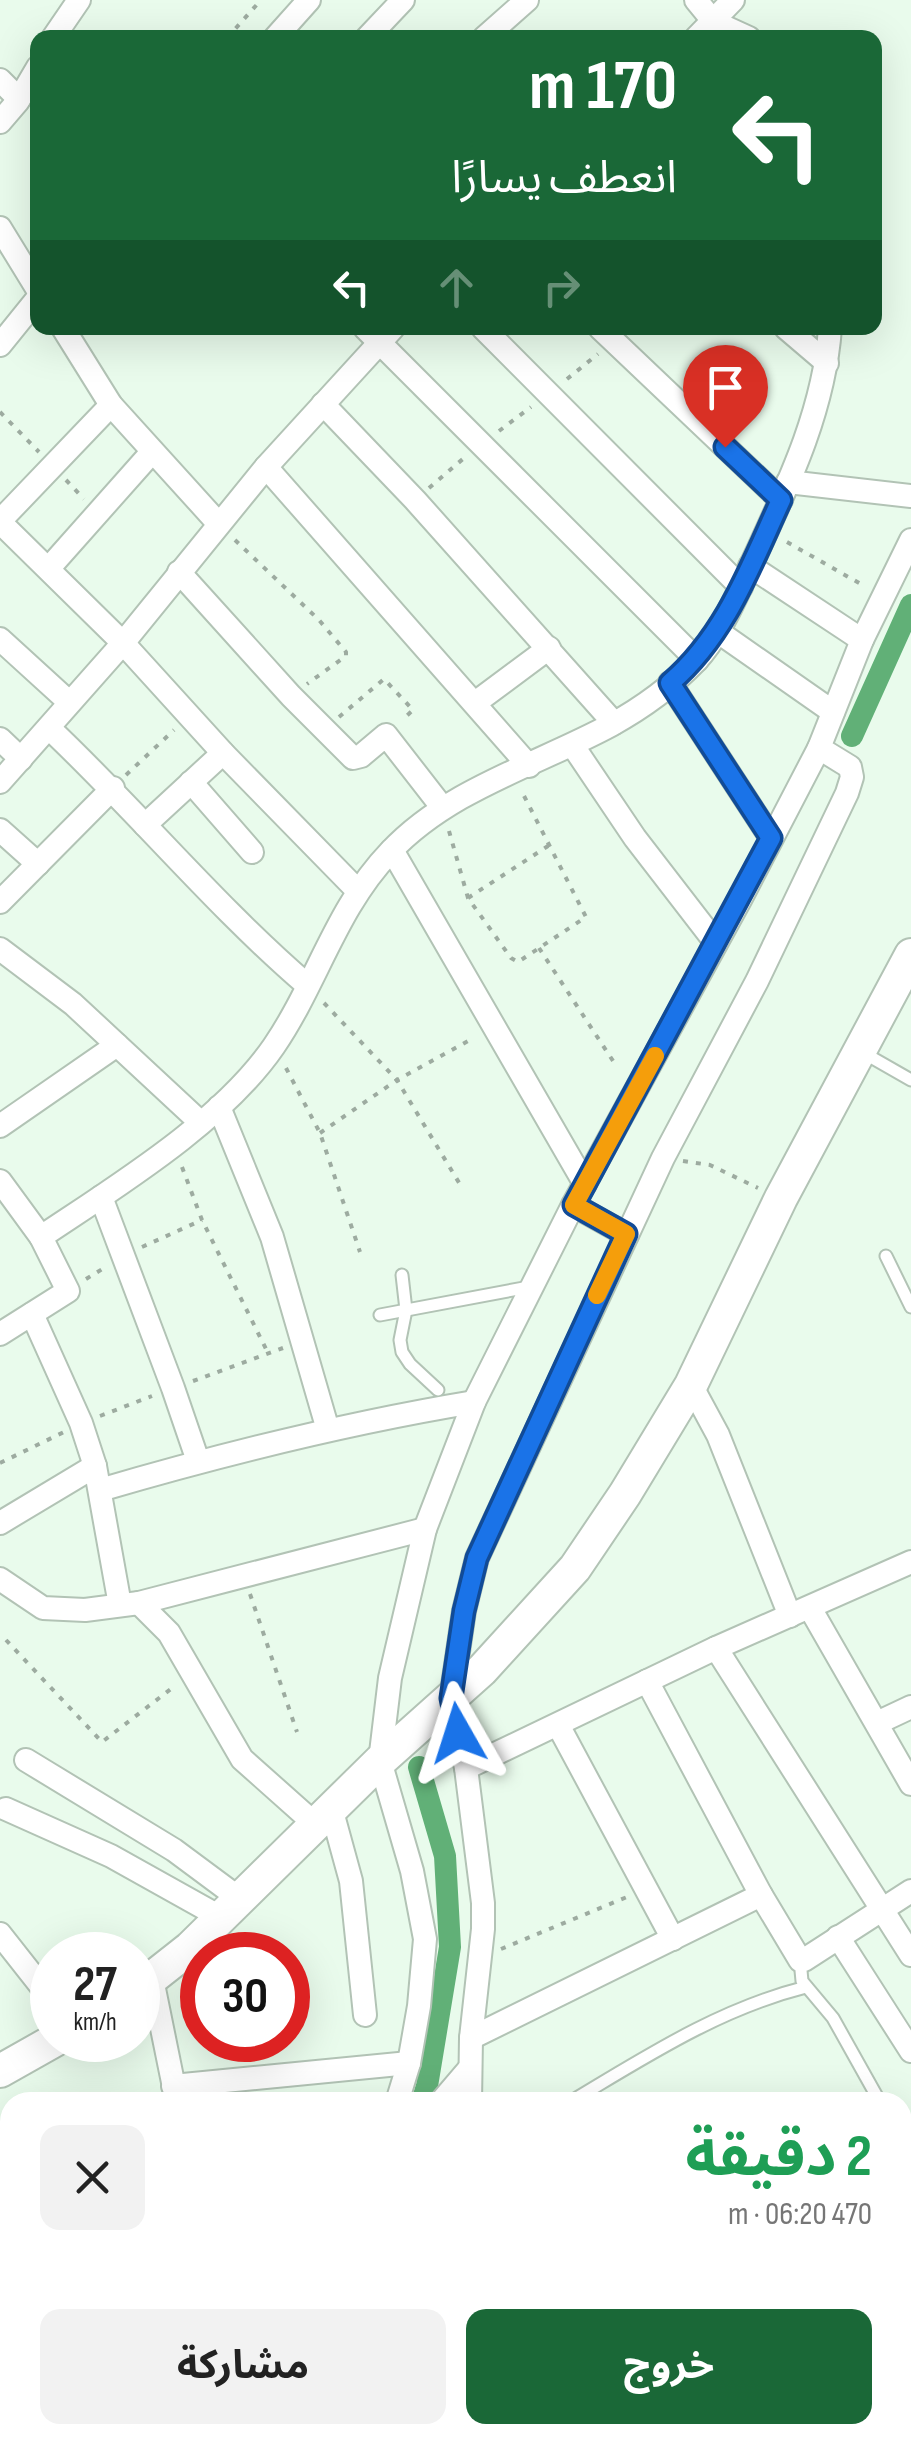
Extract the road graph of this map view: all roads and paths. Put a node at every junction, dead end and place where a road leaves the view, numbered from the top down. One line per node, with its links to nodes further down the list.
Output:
1 (79, 0): 8 (street)
2 (261, 0): 9 (path)
3 (309, 0): 10 (street)
4 (402, 0): 11 (street)
5 (527, 0): 12 (street)
6 (696, 0): 13 (street)
7 (733, 0): 13 (street)
8 (58, 30)
9 (234, 30)
10 (282, 30)
11 (374, 30)
12 (493, 30)
13 (705, 30)
14 (0, 80): 16 (street)
15 (30, 80): 16 (street)
16 (19, 99): 17 (street)
17 (0, 122)
18 (4, 246): 19 (street)
19 (30, 280)
20 (30, 308): 28 (street)
21 (76, 335): 32 (street)
22 (377, 335): 31 (street)
23 (382, 335): 34 (street)
24 (490, 335): 30 (street)
25 (607, 335): 30 (path); 38 (street)
26 (794, 335): 29 (street)
27 (829, 335): 29 (street)
28 (0, 345)
29 (827, 363): 38 (street)
30 (548, 394): 34 (path); 48 (street)
31 (323, 404): 37 (street); 40 (street)
32 (111, 405): 35 (street); 36 (street)
33 (0, 412): 36 (path)
34 (480, 445): 40 (path); 55 (street)
35 (152, 452): 41 (street); 43 (street)
36 (52, 465): 41 (path); 42 (street)
37 (266, 467): 43 (street); 59 (street)
38 (785, 491): 39 (street); 44 (street)
39 (911, 496)
40 (415, 500): 54 (street)
41 (98, 513): 46 (street)
42 (0, 522): 46 (street)
43 (218, 522): 47 (street); 57 (path)
44 (767, 531): 48 (street); 49 (path)
45 (911, 540): 49 (street)
46 (49, 568): 53 (street)
47 (179, 572): 53 (street); 57 (street)
48 (745, 576): 50 (street); 52 (street)
49 (883, 596): 52 (street)
50 (718, 631): 55 (street); 60 (street)
51 (0, 639): 58 (street)
52 (862, 640): 60 (street)
53 (123, 643): 58 (street); 61 (street)
54 (549, 648): 59 (street); 62 (street)
55 (697, 660): 56 (street)
56 (670, 683): 62 (street); 78 (street)
57 (290, 696): 64 (street)
58 (69, 702): 63 (street)
59 (475, 703): 71 (street)
60 (833, 712): 68 (street)
61 (188, 717): 69 (street); 74 (path)
62 (614, 723): 67 (street)
63 (49, 728): 70 (street); 74 (street)
64 (324, 730): 65 (street); 65 (path)
65 (386, 735): 75 (street)
66 (0, 739): 70 (street)
67 (573, 746): 71 (street); 86 (street)
68 (818, 748): 78 (street); 103 (street)
69 (222, 753): 73 (street); 83 (street)
70 (21, 759): 72 (street)
71 (520, 769): 75 (street); 79 (path)
72 (0, 782)
73 (191, 782): 76 (street); 81 (street)
74 (113, 788): 76 (street); 82 (street)
75 (442, 807): 80 (street); 84 (path)
76 (145, 824): 90 (street)
77 (0, 830): 82 (street)
78 (771, 838): 86 (street)
79 (550, 844): 84 (path); 87 (path)
80 (392, 850): 83 (street); 106 (street)
81 (252, 852)
82 (38, 864): 85 (street)
83 (357, 890): 90 (street)
84 (468, 898): 87 (path)
85 (0, 902)
86 (716, 943): 106 (street)
87 (539, 948): 95 (path)
88 (0, 949): 92 (street)
89 (911, 954): 94 (main road)
90 (307, 985): 93 (street); 96 (path)
91 (468, 1042): 96 (path)
92 (117, 1045): 99 (street); 100 (street)
93 (274, 1046): 98 (street); 101 (path)
94 (860, 1051): 97 (lane); 108 (main road)
95 (617, 1068)
96 (397, 1080): 101 (path); 105 (path)
97 (911, 1080)
98 (219, 1107): 99 (street); 128 (street)
99 (200, 1122): 102 (street)
100 (0, 1126)
101 (320, 1134): 112 (path)
102 (173, 1143): 107 (street); 109 (path)
103 (663, 1158): 108 (path); 110 (street)
104 (0, 1181): 111 (street)
105 (460, 1186)
106 (579, 1195): 110 (street); 116 (street)
107 (101, 1197): 111 (street); 113 (street)
108 (781, 1198): 123 (main road)
109 (202, 1220): 113 (path); 124 (path)
110 (626, 1234): 144 (street)
111 (41, 1237): 117 (street)
112 (360, 1252)
113 (124, 1255): 117 (path); 124 (street)
114 (886, 1256): 118 (lane)
115 (402, 1275): 119 (lane)
116 (533, 1286): 119 (lane); 126 (street)
117 (68, 1291): 120 (street)
118 (911, 1307)
119 (406, 1310): 121 (lane); 125 (lane)
120 (32, 1314): 122 (street); 127 (street)
121 (380, 1315)
122 (3, 1324)
123 (691, 1385): 139 (street); 144 (main road)
124 (173, 1388): 127 (path); 130 (street)
125 (438, 1390)
126 (474, 1402): 128 (street); 134 (street)
127 (81, 1423): 129 (path); 131 (street)
128 (328, 1430): 130 (street)
129 (0, 1462)
130 (198, 1462): 132 (street)
131 (96, 1466): 132 (street); 133 (street)
132 (100, 1490): 138 (street)
133 (0, 1523)
134 (425, 1530): 136 (street); 150 (street)
135 (911, 1562): 139 (street)
136 (244, 1574): 138 (street); 148 (path)
137 (0, 1580): 138 (street)
138 (129, 1604): 142 (street)
139 (800, 1612): 141 (street); 146 (street)
140 (6, 1640): 142 (path)
141 (716, 1648): 143 (street); 159 (street)
142 (191, 1672): 154 (street)
143 (647, 1681): 147 (street); 157 (street)
144 (451, 1698): 150 (main road); 151 (street)
145 (911, 1707): 146 (street)
146 (876, 1723): 152 (street)
147 (558, 1725): 151 (street); 155 (street)
148 (297, 1732)
149 (26, 1760): 158 (street)
150 (380, 1761): 154 (main road); 174 (street)
151 (466, 1768): 164 (street)
152 (911, 1784)
153 (6, 1809): 158 (street)
154 (323, 1816): 158 (main road); 169 (street)
155 (645, 1890): 162 (street); 164 (path)
156 (911, 1891): 159 (street)
157 (762, 1896): 162 (street); 165 (street)
158 (231, 1909): 166 (main road)
159 (883, 1912): 161 (street); 163 (street)
160 (0, 1934): 167 (street)
161 (838, 1937): 165 (street); 172 (street)
162 (672, 1939): 170 (street)
163 (911, 1955)
164 (480, 1958): 170 (street)
165 (800, 1960): 168 (lane)
166 (160, 1971)
167 (30, 1972)
168 (806, 1988): 182 (lane); 183 (lane)
169 (365, 2014)
170 (471, 2038): 175 (street)
171 (160, 2039): 177 (street)
172 (911, 2051)
173 (30, 2054): 176 (main road)
174 (409, 2063): 178 (street); 179 (street)
175 (470, 2068): 180 (street); 181 (street)
176 (0, 2070)
177 (174, 2092)
178 (190, 2092)
179 (400, 2092)
180 (450, 2092)
181 (470, 2092)
182 (587, 2092)
183 (874, 2092)

